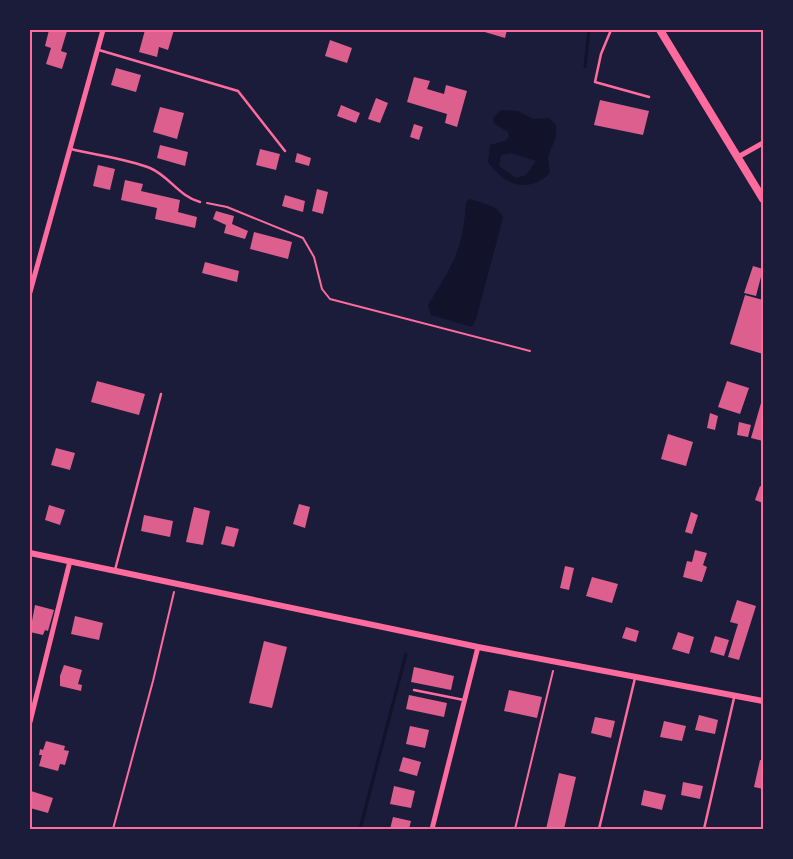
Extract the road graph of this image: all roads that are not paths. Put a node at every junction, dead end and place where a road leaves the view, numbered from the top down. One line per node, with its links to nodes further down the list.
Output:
1 (103, 30): 4 (street)
2 (611, 30): 5 (lane)
3 (660, 30): 9 (main road)
4 (97, 50): 7 (street); 8 (lane)
5 (648, 97)
6 (763, 143): 9 (street)
7 (70, 149): 11 (lane); 12 (street)
8 (285, 151)
9 (738, 157): 10 (main road)
10 (763, 199)
11 (200, 202)
12 (30, 292)
13 (161, 394): 16 (lane)
14 (30, 553): 15 (street)
15 (70, 561): 16 (street); 23 (street)
16 (115, 571): 17 (street)
17 (478, 647): 18 (street); 21 (street)
18 (635, 678): 20 (street); 25 (lane)
19 (414, 690): 21 (lane)
20 (734, 696): 22 (street); 26 (lane)
21 (464, 700): 24 (street)
22 (763, 701)
23 (30, 722)
24 (432, 829)
25 (599, 829)
26 (704, 829)

